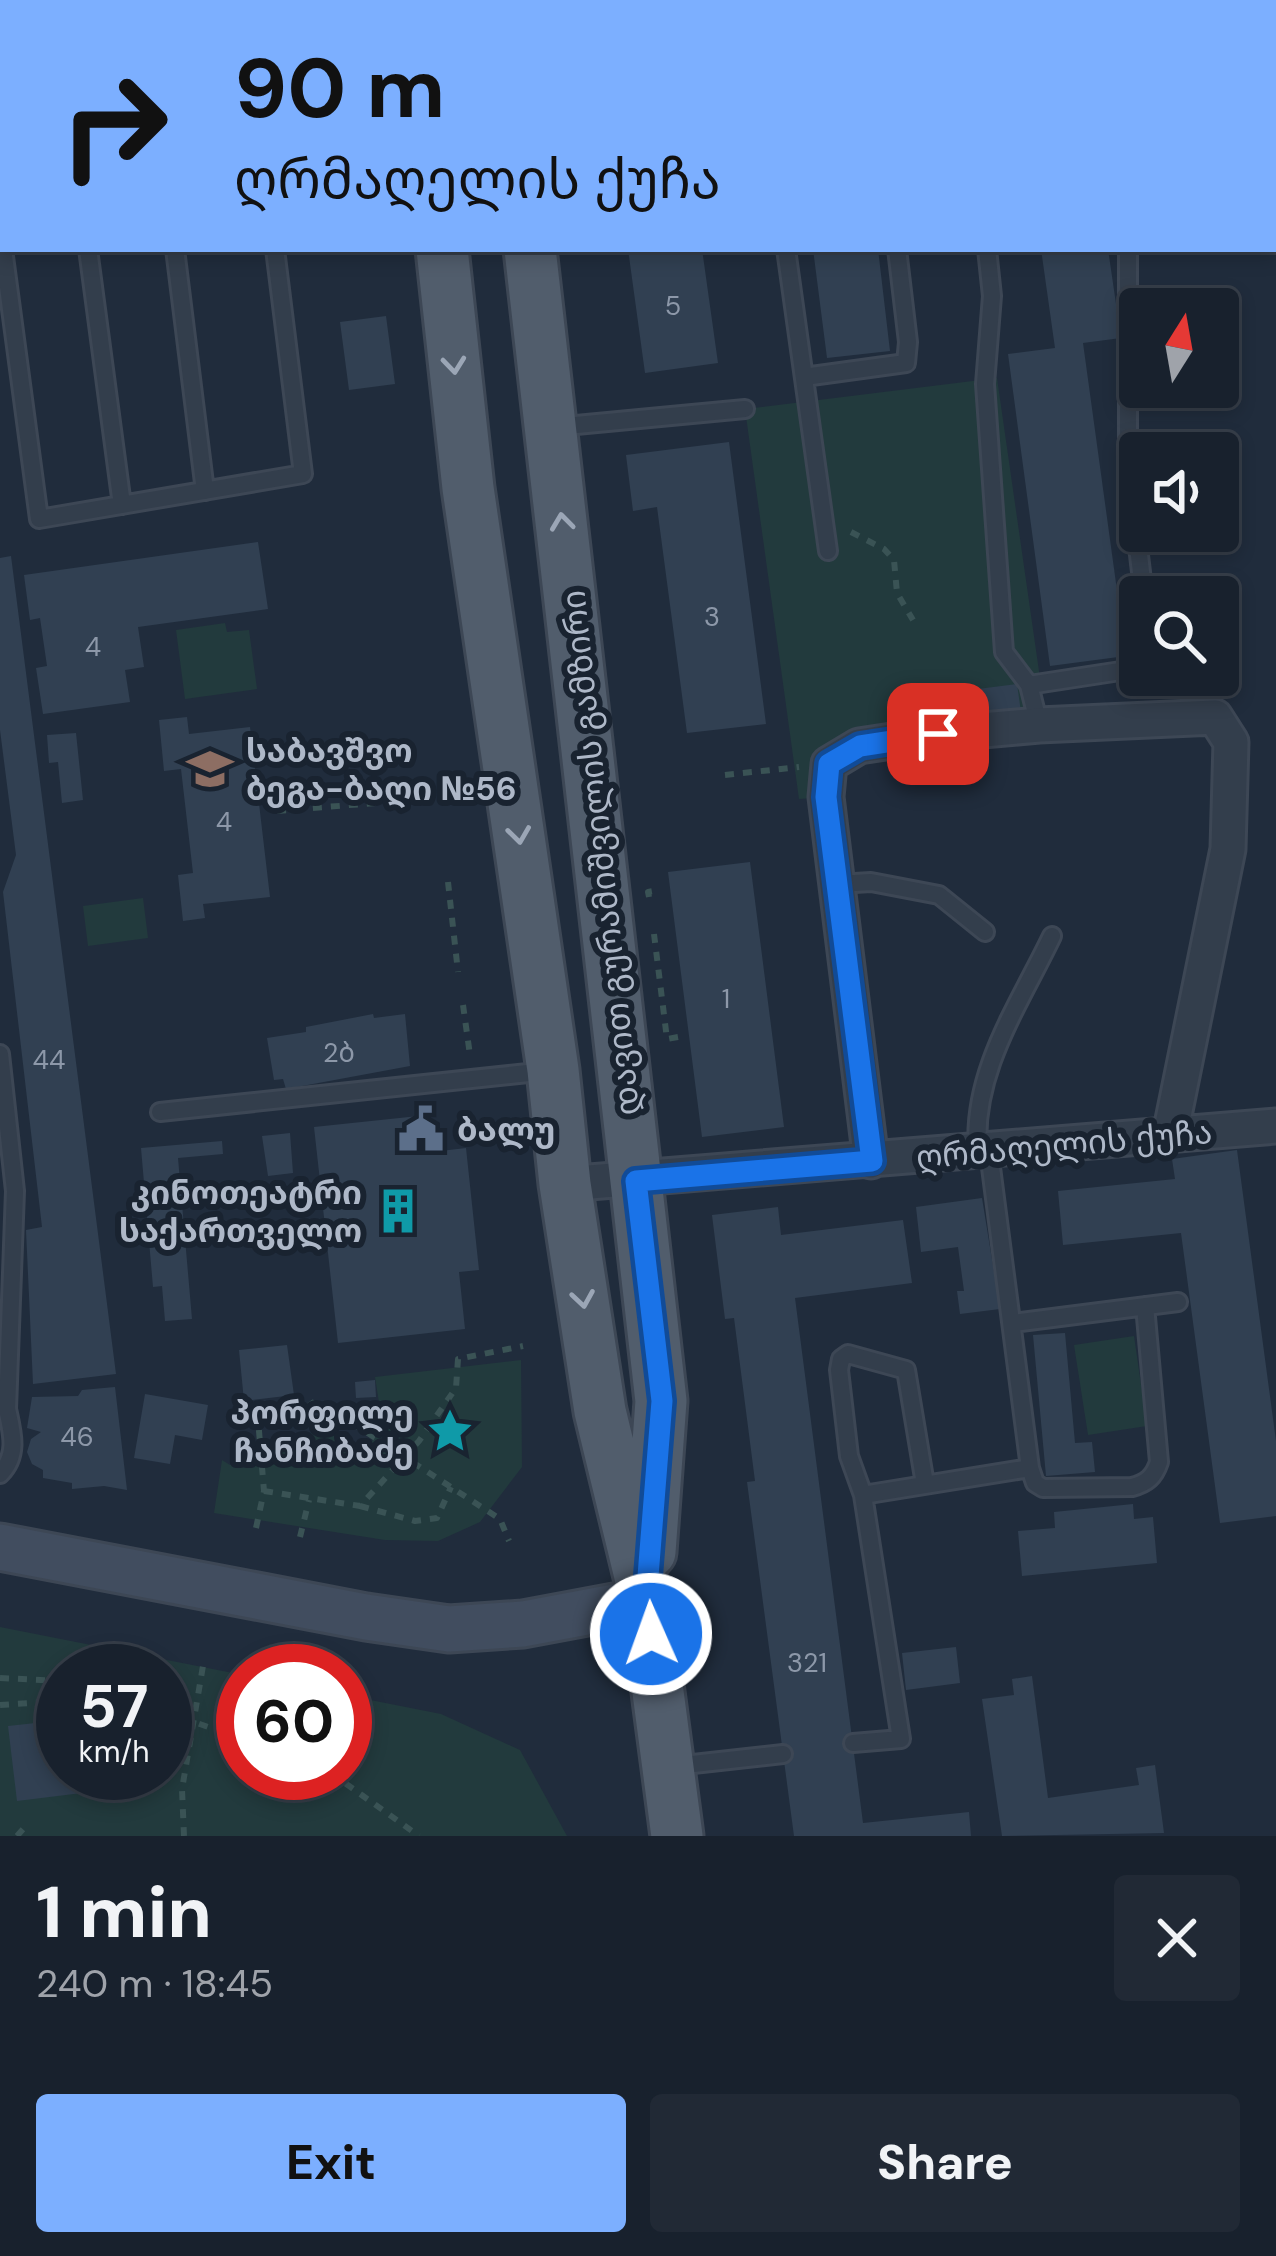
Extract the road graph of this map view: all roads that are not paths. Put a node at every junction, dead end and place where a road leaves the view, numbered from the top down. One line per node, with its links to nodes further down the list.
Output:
1 (4, 252): 15 (lane)
2 (88, 252): 15 (lane)
3 (175, 252): 14 (lane)
4 (275, 252): 14 (lane)
5 (442, 252): 20 (main road, დავით გურამიშვილის გამზირი, one-way to 20)
6 (530, 252): 13 (main road, დავით გურამიშვილის გამზირი)
7 (786, 252): 11 (lane)
8 (897, 252): 11 (lane)
9 (987, 252): 21 (lane)
10 (1127, 252): 17 (lane)
11 (804, 377): 16 (lane)
12 (745, 410): 13 (lane)
13 (550, 428): 19 (main road, დავით გურამიშვილის გამზირი, one-way to 13)
14 (205, 491): 15 (lane)
15 (122, 505)
16 (828, 551)
17 (1141, 576)
18 (1119, 671): 21 (lane)
19 (581, 678): 20 (main road); 33 (main road, დავით გურამიშვილის გამზირი)
20 (497, 681): 27 (main road, დავით გურამიშვილის გამზირი, one-way to 27)
21 (1029, 686): 22 (lane)
22 (1039, 725): 23 (street); 30 (street)
23 (838, 884): 24 (lane); 32 (street)
24 (985, 932)
25 (1052, 936): 31 (lane)
26 (0, 1054): 35 (lane)
27 (553, 1070): 28 (lane); 34 (main road, დავით გურამიშვილის გამზირი)
28 (160, 1112)
29 (1276, 1126): 30 (street, ღრმაღელის ქუჩა)
30 (1170, 1135): 31 (street, ღრმაღელის ქუჩა)
31 (983, 1152): 32 (street, ღრმაღელის ქუჩა); 38 (lane)
32 (872, 1161): 33 (street, ღრმაღელის ქუჩა)
33 (636, 1181): 34 (street, ღრმაღელის ქუჩა); 45 (main road, დავით გურამიშვილის გამზირი)
34 (565, 1184): 45 (main road, დავით გურამიშვილის გამზირი, one-way to 45)
35 (7, 1192): 39 (lane)
36 (1178, 1302): 37 (lane)
37 (1145, 1306): 38 (lane); 40 (lane)
38 (1013, 1323): 40 (lane)
39 (4, 1415): 41 (lane)
40 (1030, 1468): 42 (lane)
41 (0, 1474)
42 (925, 1484): 43 (lane); 43 (lane)
43 (863, 1495): 46 (lane)
44 (0, 1546): 45 (main road)
45 (646, 1601): 48 (main road)
46 (853, 1743)
47 (783, 1754): 48 (lane)
48 (668, 1766): 49 (main road)
49 (677, 1836)

